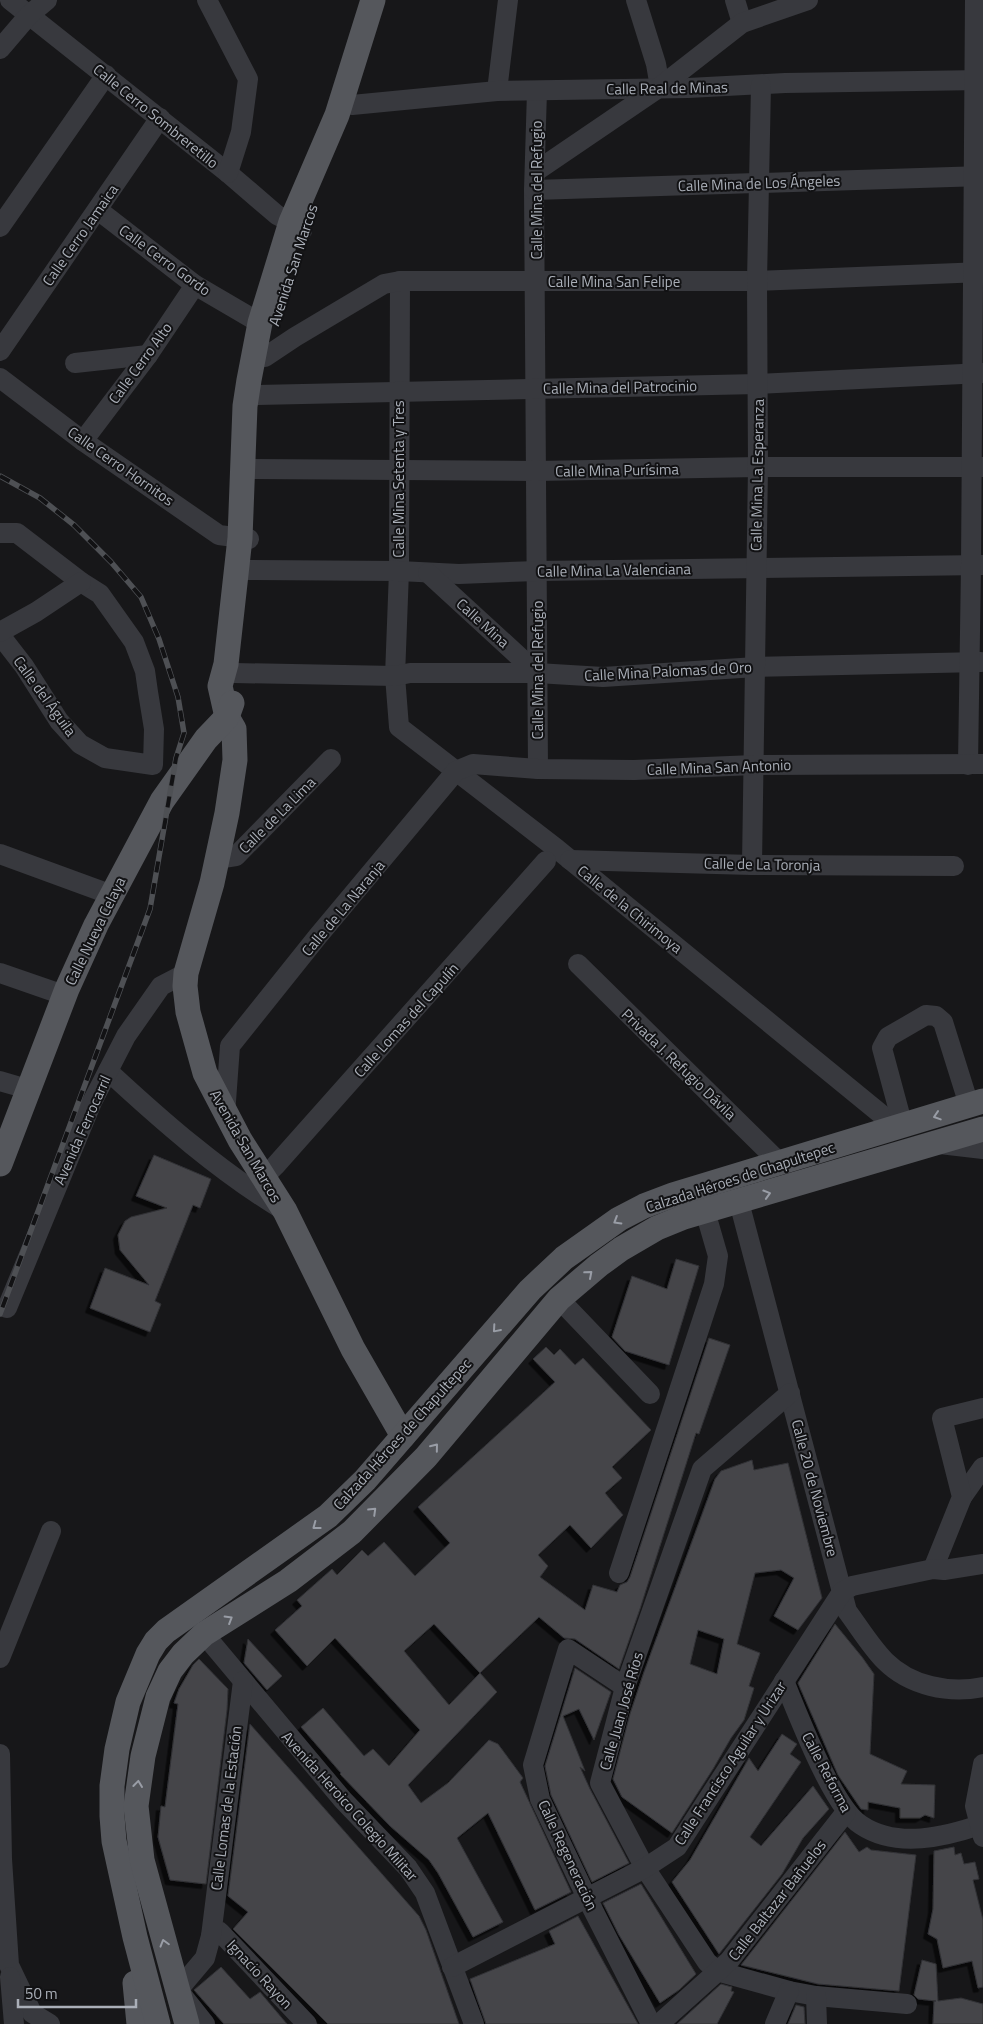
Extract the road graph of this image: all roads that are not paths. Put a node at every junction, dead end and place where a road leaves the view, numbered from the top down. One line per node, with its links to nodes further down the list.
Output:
1 (10, 0): 11 (street, Calle Cerro Sombreretillo)
2 (47, 0): 11 (street)
3 (207, 0): 22 (street)
4 (373, 0): 27 (main road, Avenida San Marcos)
5 (384, 0): 20 (main road, Avenida San Marcos)
6 (508, 0): 18 (street)
7 (636, 0): 17 (street)
8 (735, 0): 12 (street)
9 (808, 0): 12 (street)
10 (974, 0): 15 (street)
11 (29, 15): 13 (street); 14 (street, Calle Cerro Sombreretillo)
12 (742, 23): 17 (street)
13 (0, 49)
14 (106, 75): 21 (street, Calle Cerro Sombreretillo); 28 (street)
15 (979, 80): 16 (street, Calle Real de Minas); 23 (street)
16 (761, 85): 17 (street, Calle Real de Minas); 25 (street, Calle Mina La Esperanza)
17 (660, 87): 19 (street, Calle Real de Minas); 24 (street)
18 (497, 91): 19 (street, Calle Real de Minas); 20 (street, Calle Real de Minas)
19 (537, 91): 24 (street, Calle Mina del Refugio)
20 (352, 105): 27 (main road, Avenida San Marcos)
21 (160, 118): 22 (street, Calle Cerro Sombreretillo); 26 (street, Calle Cerro Jamaica)
22 (228, 173): 27 (street, Calle Cerro Sombreretillo)
23 (978, 176): 25 (street, Calle Mina de Los Ángeles); 29 (street)
24 (534, 181): 25 (street, Calle Mina de Los Ángeles); 30 (street, Calle Mina del Refugio)
25 (760, 184): 32 (street, Calle Mina La Esperanza)
26 (98, 210): 33 (street, Calle Cerro Gordo); 35 (street, Calle Cerro Jamaica)
27 (296, 227): 34 (main road, Avenida San Marcos); 37 (main road, Avenida San Marcos)
28 (0, 228)
29 (978, 272): 32 (street, Calle Mina San Felipe); 39 (street)
30 (535, 280): 31 (street, Calle Mina San Felipe); 32 (street, Calle Mina San Felipe); 42 (street, Calle Mina del Refugio)
31 (400, 281): 37 (street, Calle Mina San Felipe); 43 (street, Calle Mina Setenta y Tres)
32 (757, 281): 41 (street, Calle Mina La Esperanza)
33 (195, 285): 34 (street, Calle Cerro Gordo); 36 (street, Calle Cerro Alto)
34 (260, 323): 52 (main road, Avenida San Marcos)
35 (0, 351)
36 (148, 355): 38 (street); 45 (street, Calle Cerro Alto)
37 (265, 357): 44 (main road, Avenida San Marcos)
38 (75, 363)
39 (978, 373): 41 (street, Calle Mina del Patrocinio); 47 (street)
40 (0, 378): 45 (street, Calle Cerro Hornitos)
41 (758, 384): 42 (street, Calle Mina del Patrocinio); 46 (street, Calle Mina La Esperanza)
42 (537, 388): 43 (street, Calle Mina del Patrocinio); 50 (street, Calle Mina del Refugio)
43 (398, 392): 44 (street, Calle Mina del Patrocinio); 49 (street, Calle Mina Setenta y Tres)
44 (257, 396): 48 (main road, Avenida San Marcos)
45 (83, 441): 52 (street, Calle Cerro Hornitos)
46 (758, 467): 47 (street, Calle Mina Purísima); 50 (street, Calle Mina Purísima); 54 (street, Calle Mina La Esperanza)
47 (977, 468): 53 (street)
48 (252, 469): 49 (street, Calle Mina Purísima); 52 (main road, Avenida San Marcos)
49 (398, 470): 50 (street, Calle Mina Purísima); 56 (street, Calle Mina Setenta y Tres)
50 (536, 471): 57 (street, Calle Mina del Refugio)
51 (8, 533): 59 (street)
52 (245, 539): 55 (main road, Avenida San Marcos); 65 (main road, Avenida San Marcos)
53 (977, 565): 54 (street, Calle Mina La Valenciana); 61 (street)
54 (756, 569): 57 (street, Calle Mina La Valenciana); 62 (street, Calle Mina La Esperanza)
55 (246, 570): 56 (street, Calle Mina La Valenciana); 65 (main road, Avenida San Marcos)
56 (399, 571): 58 (street, Calle Mina La Valenciana); 64 (street, Calle Mina Setenta y Tres)
57 (537, 571): 58 (street, Calle Mina La Valenciana); 63 (street, Calle Mina del Refugio)
58 (428, 573): 63 (street, Calle Mina)
59 (81, 582): 60 (street); 60 (street, Calle del Águila)
60 (0, 634)
61 (976, 662): 62 (street, Calle Mina Palomas de Oro); 68 (street)
62 (756, 667): 63 (street, Calle Mina Palomas de Oro); 69 (street, Calle Mina La Esperanza)
63 (537, 673): 64 (street, Calle Mina Palomas de Oro); 70 (street, Calle Mina del Refugio)
64 (395, 676): 65 (street, Calle Mina Palomas de Oro); 71 (street, Calle de la Chirimoya)
65 (227, 680): 66 (main road, Avenida San Marcos); 78 (main road, Calle Nueva Celaya)
66 (227, 717): 73 (main road, Avenida San Marcos); 78 (main road, Calle Nueva Celaya)
67 (331, 759): 73 (street, Calle de La Lima)
68 (975, 764): 69 (street, Calle Mina San Antonio)
69 (754, 765): 70 (street, Calle Mina San Antonio); 76 (street, Calle Mina La Esperanza)
70 (538, 769): 71 (street, Calle Mina San Antonio)
71 (456, 770): 74 (street, Calle de la Chirimoya); 86 (street, Calle de La Naranja)
72 (0, 854): 78 (street)
73 (217, 860): 81 (main road, Avenida San Marcos)
74 (570, 860): 76 (street, Calle de La Toronja); 87 (street, Calle de la Chirimoya)
75 (546, 862): 94 (street, Calle Lomas del Capulín)
76 (752, 865): 77 (street, Calle de La Toronja)
77 (954, 866)
78 (108, 893): 82 (main road, Calle Nueva Celaya); 93 (main road, Calle Nueva Celaya)
79 (578, 964): 92 (street, Privada J. Refugio Dávila)
80 (0, 973): 82 (street)
81 (186, 973): 83 (street, Avenida Ferrocarril); 86 (main road, Avenida San Marcos)
82 (55, 992): 84 (main road, Calle Nueva Celaya)
83 (108, 1071): 96 (street); 99 (street, Avenida Ferrocarril)
84 (9, 1084): 89 (main road, Calle Nueva Celaya)
85 (976, 1103): 87 (main road, Calzada Héroes de Chapultepec, one-way to 87); 87 (street)
86 (225, 1115): 94 (main road, Avenida San Marcos)
87 (900, 1127): 92 (main road, Calzada Héroes de Chapultepec)
88 (983, 1129): 90 (main road, Calzada Héroes de Chapultepec)
89 (0, 1133)
90 (936, 1143): 91 (street); 95 (main road, Calzada Héroes de Chapultepec, one-way to 90)
91 (983, 1149)
92 (780, 1163): 103 (main road, Calzada Héroes de Chapultepec, one-way to 103)
93 (0, 1164)
94 (264, 1177): 96 (main road, Avenida San Marcos)
95 (739, 1202): 97 (main road, Calzada Héroes de Chapultepec); 100 (street, Calle 20 de Noviembre)
96 (285, 1211): 103 (main road, Avenida San Marcos)
97 (705, 1211): 98 (main road, Calzada Héroes de Chapultepec, one-way to 97); 109 (street)
98 (559, 1299): 101 (street); 111 (main road, Calzada Héroes de Chapultepec, one-way to 98)
99 (7, 1308)
100 (790, 1393): 110 (street, Calle 20 de Noviembre); 115 (street, Calle Juan José Ríos)
101 (650, 1394)
102 (983, 1408): 105 (street)
103 (404, 1436): 123 (main road, Calzada Héroes de Chapultepec, one-way to 123)
104 (983, 1467): 105 (street)
105 (962, 1497): 108 (street)
106 (51, 1531): 112 (street)
107 (983, 1564): 108 (street)
108 (933, 1569): 110 (street)
109 (619, 1573)
110 (842, 1592): 114 (street, Calle Francisco Aguilar y Urizar); 116 (street, Calle 20 de Noviembre)
111 (204, 1634): 113 (street, Avenida Heroico Colegio Militar); 128 (main road, Calzada Héroes de Chapultepec, one-way to 111)
112 (0, 1658)
113 (243, 1681): 124 (street, Calle Lomas de la Estación); 126 (street, Avenida Heroico Colegio Militar)
114 (784, 1681): 119 (street, Calle Reforma); 121 (street, Calle Francisco Aguilar y Urizar)
115 (625, 1687): 121 (street, Calle Juan José Ríos); 122 (street, Calle Regeneración)
116 (983, 1687)
117 (0, 1754): 125 (street)
118 (983, 1764): 120 (street)
119 (846, 1812): 120 (street, Calle Reforma); 127 (street, Calle Baltazar Bañuelos)
120 (982, 1829)
121 (645, 1868): 122 (street, Calle Francisco Aguilar y Urizar); 127 (street, Calle Juan José Ríos)
122 (587, 1898): 126 (street, Calle Francisco Aguilar y Urizar); 141 (street, Calle Regeneración)
123 (127, 1900): 135 (main road); 136 (main road, Calzada Héroes de Chapultepec)
124 (211, 1936): 128 (street, Calle Lomas de la Estación); 139 (street, Ignacio Rayon)
125 (9, 1965): 131 (street); 133 (street); 134 (street)
126 (452, 1967): 140 (street, Avenida Heroico Colegio Militar)
127 (716, 1971): 129 (street); 142 (street, Calle Baltazar Bañuelos)
128 (178, 1990): 137 (main road, Calzada Héroes de Chapultepec); 138 (street)
129 (789, 1991): 130 (street); 143 (street)
130 (816, 1996): 132 (street); 144 (street)
131 (0, 2001)
132 (907, 2004)
133 (14, 2024)
134 (50, 2024)
135 (139, 2024)
136 (158, 2024)
137 (187, 2024)
138 (205, 2024)
139 (307, 2024)
140 (474, 2024)
141 (651, 2024)
142 (659, 2024)
143 (775, 2024)
144 (818, 2024)

